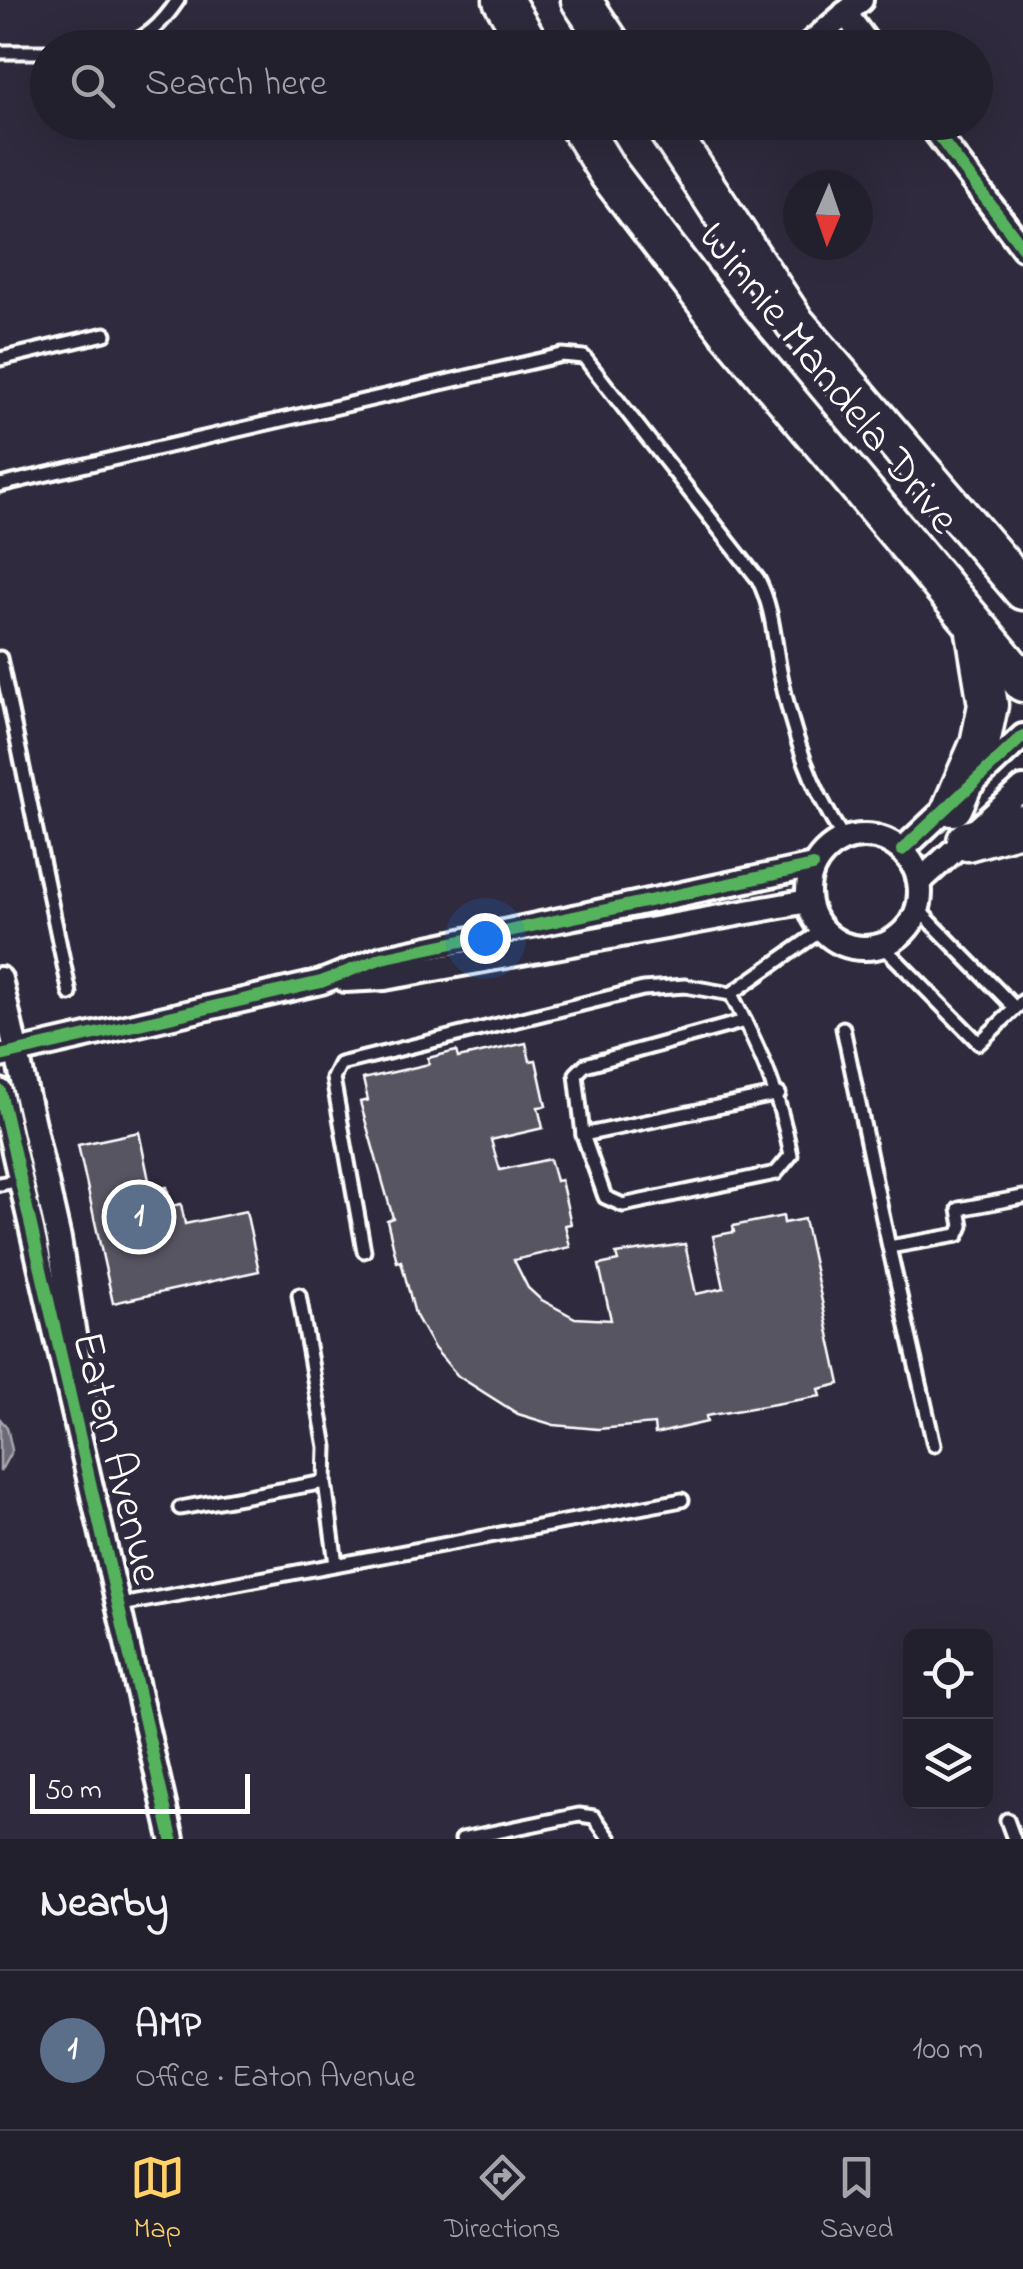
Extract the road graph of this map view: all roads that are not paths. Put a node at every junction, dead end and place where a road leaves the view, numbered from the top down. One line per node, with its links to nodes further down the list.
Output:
1 (178, 0): 5 (lane)
2 (503, 0): 6 (main road)
3 (580, 0): 7 (main road)
4 (853, 6): 8 (street); 9 (street)
5 (154, 30)
6 (520, 30)
7 (601, 30)
8 (826, 30)
9 (863, 30)
10 (0, 52): 11 (lane)
11 (30, 52)
12 (588, 140): 20 (main road, Winnie Mandela Drive)
13 (676, 140): 19 (main road, Winnie Mandela Drive)
14 (942, 140): 15 (street)
15 (1023, 248)
16 (105, 334): 17 (lane)
17 (0, 360)
18 (0, 485): 27 (lane)
19 (1023, 590)
20 (974, 626): 22 (main road, Winnie Mandela Drive); 25 (main road)
21 (0, 658): 37 (lane)
22 (1023, 682)
23 (1023, 736): 25 (street)
24 (1023, 788): 25 (street)
25 (960, 824): 26 (main road); 28 (street); 30 (street)
26 (1023, 825)
27 (844, 839): 28 (street); 29 (street)
28 (902, 850): 30 (street)
29 (814, 866): 31 (street); 36 (street)
30 (920, 881): 32 (street)
31 (808, 900): 33 (street); 36 (street)
32 (918, 909): 34 (street); 39 (lane)
33 (822, 930): 34 (street); 38 (lane)
34 (882, 945): 39 (lane)
35 (0, 979): 42 (street, Eaton Avenue)
36 (321, 982): 42 (street)
37 (70, 994)
38 (731, 994): 40 (lane); 49 (lane)
39 (1019, 1004)
40 (745, 1021): 44 (lane); 45 (lane)
41 (844, 1028): 48 (lane)
42 (9, 1054): 55 (street, Eaton Avenue)
43 (0, 1091): 46 (street, Eaton Avenue)
44 (779, 1094): 45 (lane); 45 (lane)
45 (583, 1135)
46 (10, 1182): 55 (street, Eaton Avenue)
47 (1023, 1197): 48 (lane)
48 (890, 1247): 51 (lane)
49 (364, 1251)
50 (299, 1295): 52 (lane)
51 (934, 1445)
52 (325, 1482): 54 (lane); 56 (lane)
53 (682, 1500): 56 (lane)
54 (180, 1508)
55 (101, 1520): 57 (street, Eaton Avenue)
56 (336, 1564): 57 (lane)
57 (121, 1605): 59 (street, Eaton Avenue)
58 (1007, 1820): 62 (lane)
59 (172, 1839)
60 (462, 1839): 61 (lane)
61 (610, 1839)
62 (1014, 1839)

